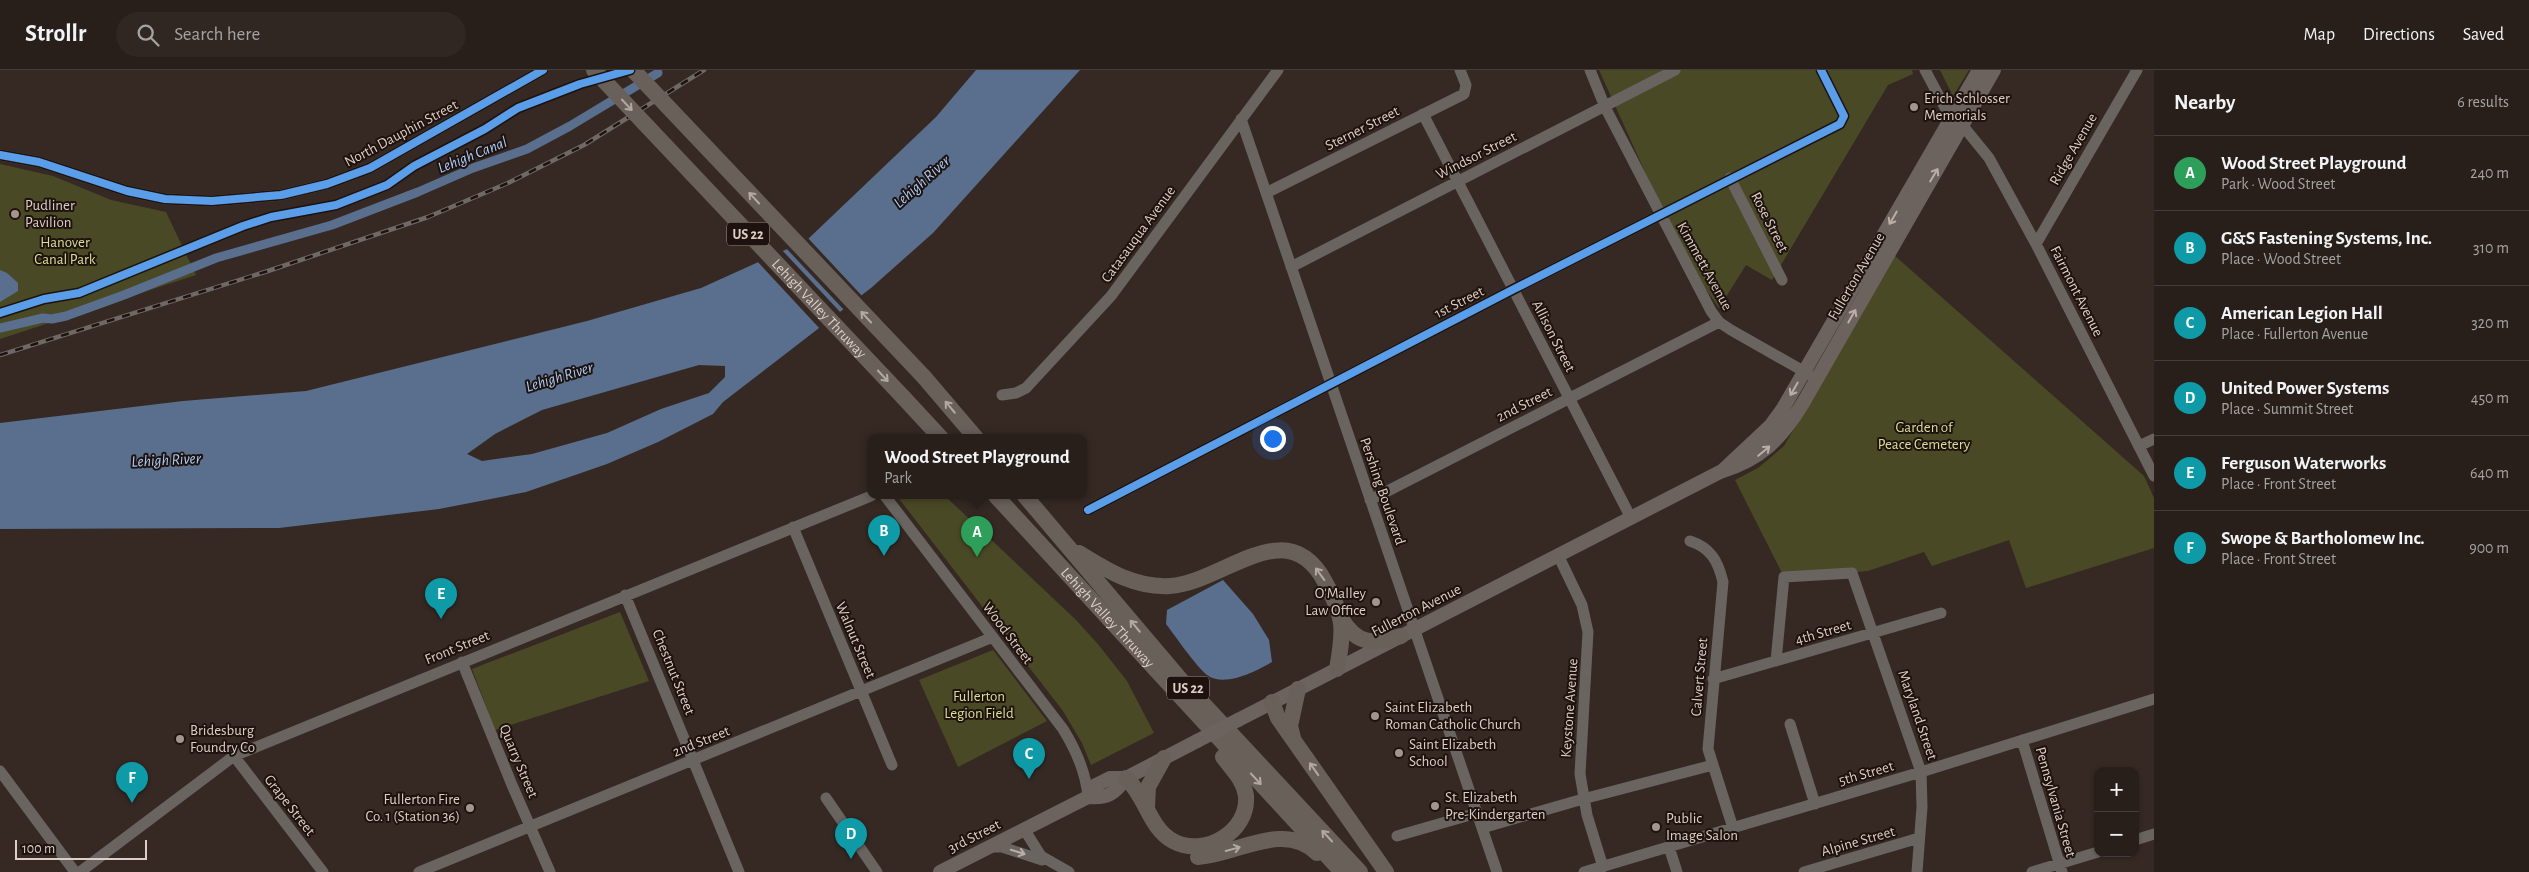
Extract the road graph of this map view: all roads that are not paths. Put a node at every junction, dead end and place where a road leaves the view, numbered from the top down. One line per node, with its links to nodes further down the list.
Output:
1 (544, 70): 17 (street, North Dauphin Street)
2 (594, 70): 31 (highway, Lehigh Valley Thruway / US 22, one-way to 31, bridge)
3 (633, 70): 32 (highway, Lehigh Valley Thruway / US 22, one-way to 3, bridge)
4 (1278, 70): 15 (street, Catasauqua Avenue)
5 (1460, 70): 14 (street, Sterner Street)
6 (1590, 70): 13 (street, Kimmett Avenue)
7 (1675, 70): 13 (street, Windsor Street)
8 (1821, 70): 18 (street, 1st Street)
9 (1925, 70): 16 (street, Fairmont Avenue)
10 (1979, 70): 16 (main road, Fullerton Avenue)
11 (1994, 70): 16 (main road, Fullerton Avenue)
12 (2136, 70): 22 (street, Ridge Avenue)
13 (1605, 107): 19 (street, Windsor Street); 21 (street, Kimmett Avenue)
14 (1423, 114): 19 (street, Allison Street); 20 (street, Sterner Street)
15 (1241, 119): 20 (street, Pershing Boulevard); 29 (street, Catasauqua Avenue)
16 (1957, 122): 22 (street, Fairmont Avenue); 27 (main road, Fullerton Avenue)
17 (0, 155)
18 (1730, 178): 21 (street, 1st Street); 24 (street, Rose Street)
19 (1458, 182): 23 (street, Windsor Street); 25 (street, Allison Street)
20 (1266, 193): 23 (street, Pershing Boulevard)
21 (1660, 215): 25 (street, 1st Street); 26 (street, Kimmett Avenue)
22 (2036, 244): 34 (street, Fairmont Avenue)
23 (1291, 267): 28 (street, Pershing Boulevard)
24 (1782, 280)
25 (1514, 289): 28 (street, 1st Street); 30 (street, Allison Street)
26 (1719, 322): 27 (street, Kimmett Avenue); 30 (street, 2nd Street)
27 (1810, 375): 42 (main road, Fullerton Avenue)
28 (1331, 384): 40 (street, Pershing Boulevard); 41 (street, 1st Street)
29 (1002, 395)
30 (1569, 397): 40 (street, 2nd Street); 42 (street, Allison Street)
31 (937, 434)
32 (973, 434)
33 (2154, 439): 34 (street)
34 (2139, 446): 35 (street, Fairmont Avenue)
35 (2154, 476)
36 (867, 498): 43 (street, Front Street)
37 (887, 499): 52 (street, Wood Street)
38 (999, 499): 56 (highway, Lehigh Valley Thruway / US 22)
39 (1028, 499): 45 (highway, Lehigh Valley Thruway / US 22)
40 (1370, 500): 51 (street, Pershing Boulevard)
41 (1088, 510)
42 (1631, 518): 46 (main road, Fullerton Avenue)
43 (793, 527): 47 (street, Front Street); 59 (street, Walnut Street)
44 (1690, 541): 57 (street, Calvert Street)
45 (1066, 544): 49 (highway, one-way to 45); 104 (highway, Lehigh Valley Thruway / US 22, one-way to 45)
46 (1558, 555): 51 (main road, Fullerton Avenue); 75 (street, Keystone Avenue)
47 (625, 595): 54 (street, Front Street); 67 (street, Chestnut Street)
48 (1941, 613): 50 (street, 4th Street)
49 (1340, 617): 51 (highway); 55 (highway)
50 (1874, 632): 53 (street, 4th Street); 53 (street, Maryland Street); 71 (street, Maryland Street)
51 (1407, 633): 55 (main road, Fullerton Avenue); 78 (street, Pershing Boulevard)
52 (993, 637): 59 (street, 2nd Street); 73 (street, Wood Street)
53 (1776, 661): 57 (street, 4th Street)
54 (462, 662): 65 (street, Front Street); 79 (street, Quarry Street)
55 (1337, 669): 58 (main road, Fullerton Avenue)
56 (1164, 679): 77 (highway); 103 (highway, Lehigh Valley Thruway / US 22, one-way to 103)
57 (1713, 679): 69 (street, Calvert Street)
58 (1298, 689): 61 (main road, Fullerton Avenue); 63 (highway)
59 (861, 691): 67 (street, 2nd Street); 68 (street, Walnut Street)
60 (2154, 699): 64 (street, 5th Street)
61 (1272, 702): 63 (highway); 66 (main road, Fullerton Avenue, bridge)
62 (1790, 724): 76 (street)
63 (1293, 738): 105 (highway, one-way to 63)
64 (2022, 740): 71 (street, 5th Street); 92 (street, Pennsylvania Street)
65 (234, 756): 94 (street, Front Street); 95 (street, Grape Street)
66 (1164, 758): 72 (main road, Fullerton Avenue); 77 (highway)
67 (694, 760): 79 (street, 2nd Street); 98 (street, Chestnut Street)
68 (892, 765)
69 (1713, 765): 75 (street); 81 (street, Calvert Street)
70 (0, 771): 93 (street)
71 (1922, 772): 76 (street, 5th Street); 85 (street, Maryland Street)
72 (1126, 778): 73 (main road, Fullerton Avenue); 77 (highway); 102 (highway, one-way to 102)
73 (1088, 797): 82 (main road, Fullerton Avenue)
74 (826, 798): 99 (street)
75 (1583, 798): 80 (street); 91 (street, Keystone Avenue)
76 (1815, 804): 81 (street, 5th Street)
77 (1148, 809)
78 (1477, 813): 80 (street, Pershing Boulevard); 84 (street)
79 (531, 827): 96 (street, 2nd Street); 97 (street, Quarry Street)
80 (1482, 828): 106 (street, Pershing Boulevard)
81 (1734, 828): 88 (street, 5th Street)
82 (1024, 829): 87 (main road, 3rd Street); 90 (street)
83 (2154, 834): 86 (street)
84 (1397, 836)
85 (1919, 838): 109 (street, Alpine Street); 110 (street, Maryland Street)
86 (2139, 839)
87 (988, 847): 90 (street, one-way to 90); 100 (main road, 3rd Street)
88 (1669, 847): 91 (street, 5th Street); 108 (street)
89 (2094, 854): 92 (street)
90 (1048, 862): 101 (street)
91 (1603, 866): 107 (street, 5th Street)
92 (2060, 868): 111 (street)
93 (76, 872)
94 (80, 872)
95 (323, 872)
96 (419, 872)
97 (550, 872)
98 (739, 872)
99 (877, 872)
100 (940, 872)
101 (1069, 872)
102 (1336, 872)
103 (1342, 872)
104 (1360, 872)
105 (1386, 872)
106 (1497, 872)
107 (1584, 872)
108 (1677, 872)
109 (1804, 872)
110 (1917, 872)
111 (2032, 872)

